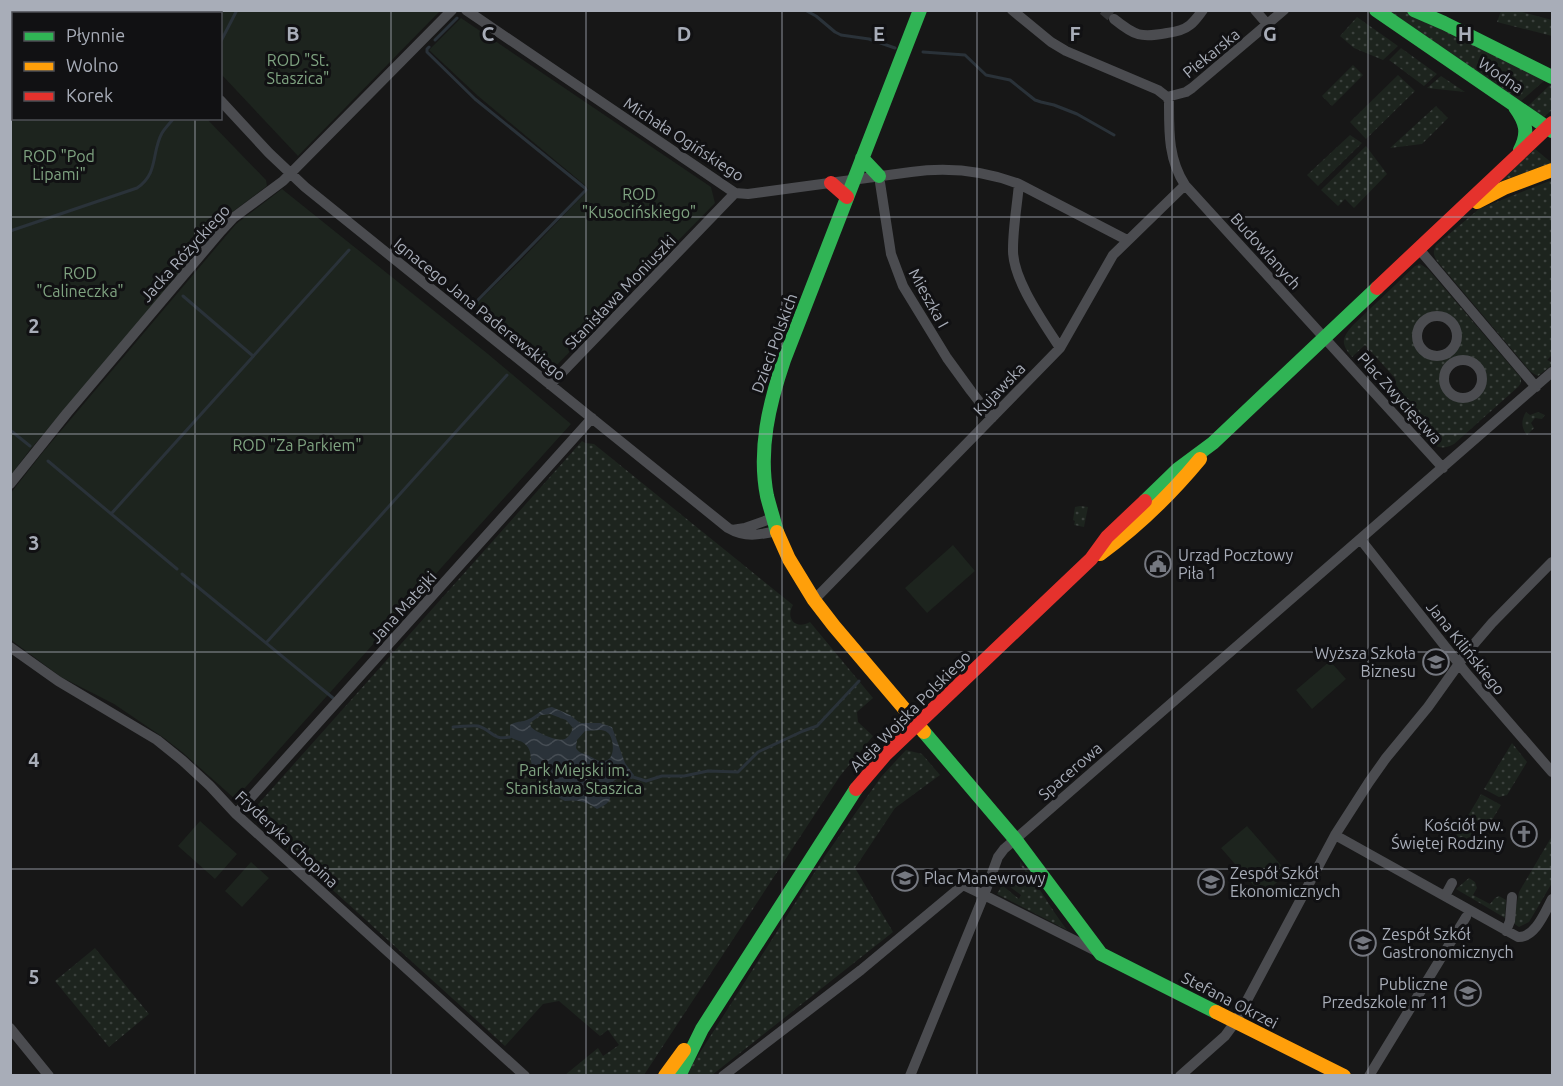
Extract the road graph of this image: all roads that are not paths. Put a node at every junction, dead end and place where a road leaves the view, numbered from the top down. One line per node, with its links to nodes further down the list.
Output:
1 (452, 10): 23 (street, Jacka Różyckiego)
2 (466, 10): 29 (street, Michała Ogińskiego)
3 (920, 10): 20 (street, Dzieci Polskich)
4 (1012, 10): 16 (street)
5 (1203, 10): 11 (street)
6 (1255, 10): 12 (street)
7 (1284, 10): 12 (street, Piekarska)
8 (1371, 10): 10 (street)
9 (1414, 10): 13 (street, Wodna)
10 (1382, 15): 17 (street, Wodna)
11 (1114, 19)
12 (1268, 24): 16 (street, Piekarska)
13 (1527, 64): 14 (street); 15 (street, Wodna)
14 (1552, 72)
15 (1552, 77)
16 (1167, 97): 28 (street)
17 (1508, 100): 19 (street, Wodna); 21 (street)
18 (222, 102): 23 (street, Ignacego Jana Paderewskiego)
19 (1551, 127): 21 (street)
20 (862, 158): 24 (street); 25 (street, Dzieci Polskich)
21 (1515, 158): 31 (street)
22 (1552, 170): 31 (street)
23 (289, 173): 37 (street, Ignacego Jana Paderewskiego); 42 (street, Jacka Różyckiego)
24 (879, 176): 25 (street, Michała Ogińskiego); 27 (street, Michała Ogińskiego); 40 (street, Mieszka I)
25 (854, 180): 26 (street, Michała Ogińskiego); 30 (street, Dzieci Polskich)
26 (831, 183): 29 (street, Michała Ogińskiego); 30 (street)
27 (1019, 184): 32 (street, Michała Ogińskiego); 35 (street)
28 (1185, 185): 32 (street, Kujawska); 34 (street, Budowlanych)
29 (735, 193): 37 (street, Stanisława Moniuszki)
30 (847, 197): 43 (street, Dzieci Polskich)
31 (1456, 215): 33 (street)
32 (1128, 240): 35 (street, Kujawska)
33 (1419, 249): 34 (street, Aleja Wojska Polskiego); 38 (street)
34 (1325, 338): 41 (street, Plac Zwycięstwa); 49 (street, Aleja Wojska Polskiego)
35 (1060, 348): 40 (street, Kujawska)
36 (1552, 372): 38 (street, Plac Zwycięstwa)
37 (550, 385): 39 (street, Ignacego Jana Paderewskiego)
38 (1536, 387): 41 (street, Plac Zwycięstwa)
39 (592, 418): 43 (street, Ignacego Jana Paderewskiego); 51 (street, Jana Matejki)
40 (992, 418): 46 (street, Kujawska)
41 (1443, 468): 44 (street, Spacerowa)
42 (10, 484)
43 (775, 525): 46 (street, Dzieci Polskich)
44 (1361, 540): 48 (street, Jana Kilińskiego); 53 (street, Spacerowa)
45 (1552, 562): 48 (street)
46 (814, 600): 49 (street, Dzieci Polskich)
47 (10, 647): 51 (street, Fryderyka Chopina)
48 (1459, 664): 50 (street, Jana Kilińskiego); 52 (street)
49 (916, 724): 53 (street, Dzieci Polskich); 64 (street, Aleja Wojska Polskiego)
50 (1552, 772)
51 (236, 814): 66 (street, Fryderyka Chopina)
52 (1335, 835): 56 (street); 62 (street)
53 (1015, 839): 55 (street, Spacerowa); 61 (street, Stefana Okrzei)
54 (1452, 883): 56 (street)
55 (984, 895): 61 (street, Stefana Okrzei); 69 (street); 70 (street, Spacerowa)
56 (1445, 896): 60 (street)
57 (1512, 897): 60 (street)
58 (1552, 899): 60 (street)
59 (1466, 917): 73 (street)
60 (1506, 931)
61 (1101, 954): 62 (street, Stefana Okrzei)
62 (1236, 1022): 71 (street); 72 (street, Stefana Okrzei)
63 (10, 1028): 65 (street)
64 (702, 1029): 67 (street, Aleja Wojska Polskiego); 68 (street, Aleja Wojska Polskiego)
65 (49, 1076)
66 (525, 1076)
67 (664, 1076)
68 (679, 1076)
69 (723, 1076)
70 (910, 1076)
71 (1180, 1076)
72 (1344, 1076)
73 (1370, 1076)

